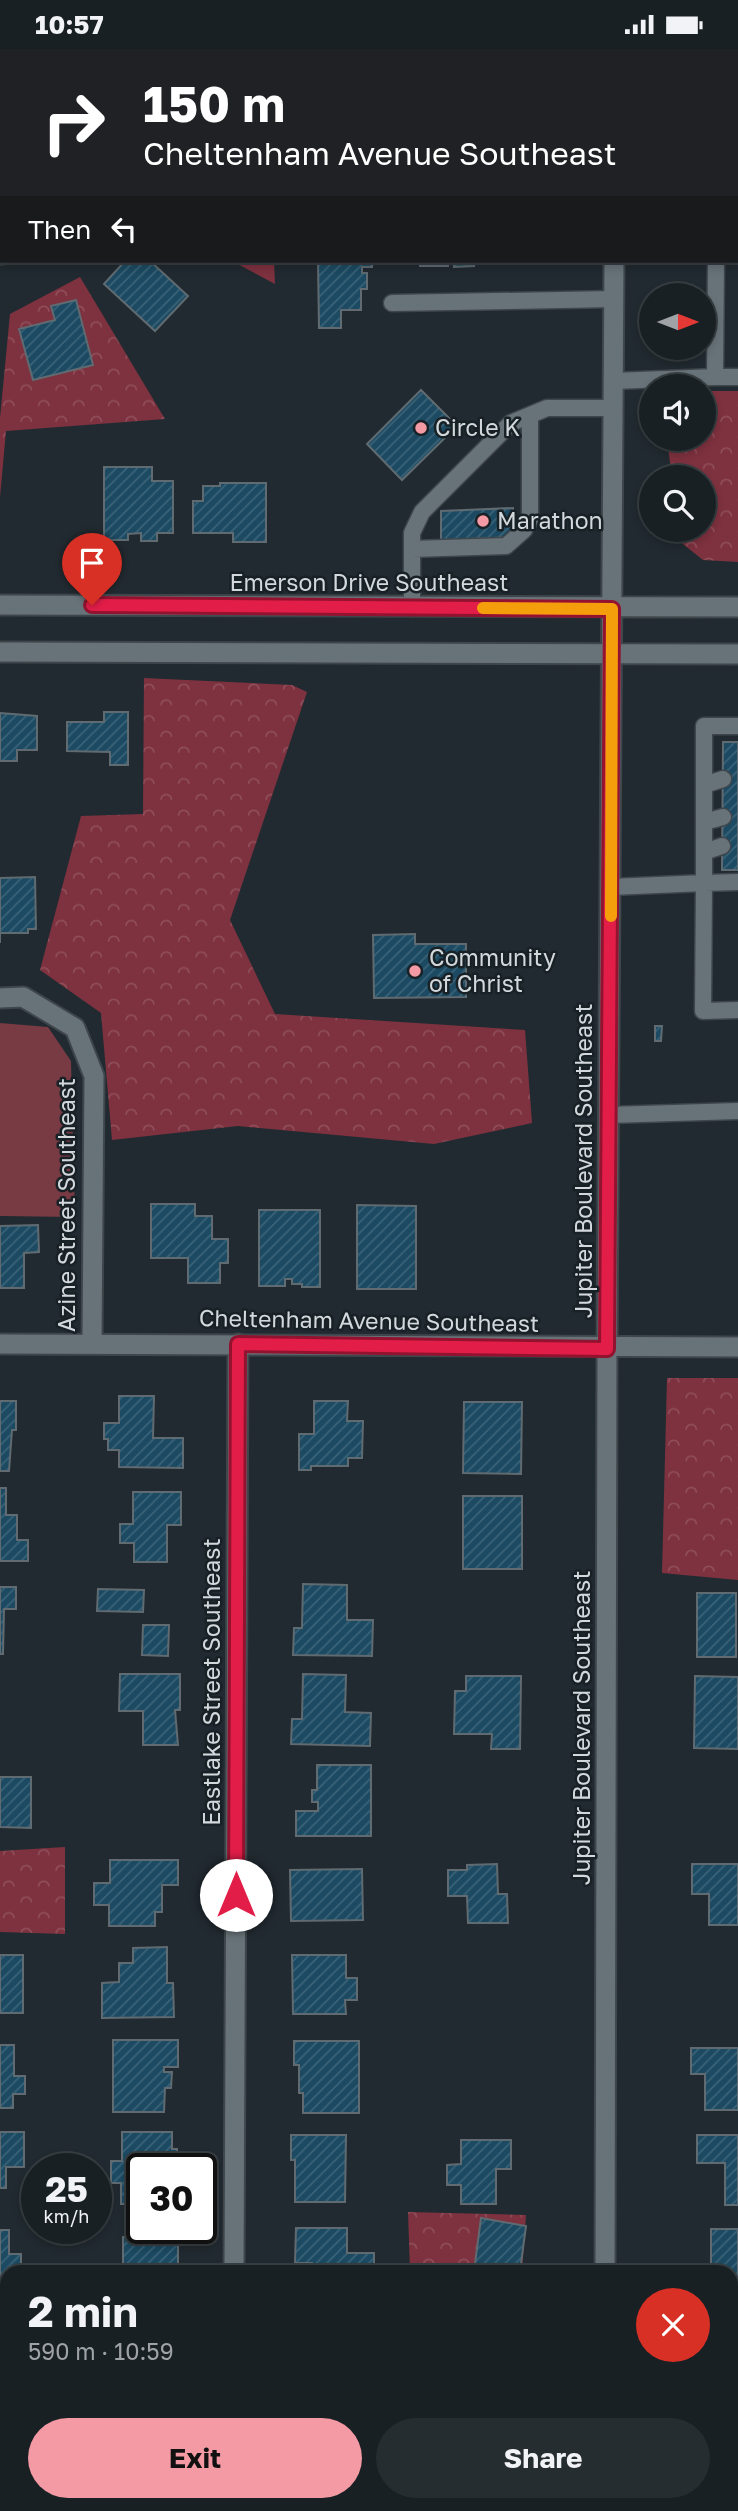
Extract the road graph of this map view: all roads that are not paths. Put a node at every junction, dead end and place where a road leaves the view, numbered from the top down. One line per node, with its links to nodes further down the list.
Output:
1 (614, 263): 3 (street, Jupiter Boulevard Southeast)
2 (716, 263): 5 (lane)
3 (614, 299): 4 (lane); 9 (street, Jupiter Boulevard Southeast)
4 (392, 303)
5 (715, 374)
6 (716, 377): 7 (lane)
7 (738, 377)
8 (639, 380): 9 (lane)
9 (614, 381): 10 (street, Jupiter Boulevard Southeast)
10 (614, 408): 11 (lane); 16 (street, Jupiter Boulevard Southeast)
11 (530, 415): 12 (lane); 12 (lane)
12 (412, 549): 15 (lane)
13 (0, 605): 15 (street, Emerson Drive Southeast)
14 (738, 607): 16 (street, Emerson Drive Southeast)
15 (412, 608): 16 (street, Emerson Drive Southeast)
16 (612, 609): 19 (street, Jupiter Boulevard Southeast)
17 (0, 652): 19 (street)
18 (738, 655): 19 (street)
19 (612, 656): 29 (street, Jupiter Boulevard Southeast)
20 (738, 726): 22 (lane)
21 (723, 779): 22 (lane)
22 (704, 785): 24 (lane)
23 (723, 817): 24 (lane)
24 (704, 822): 26 (lane)
25 (722, 846): 26 (lane)
26 (704, 852): 28 (lane)
27 (738, 882): 28 (lane)
28 (704, 883): 29 (lane); 31 (lane)
29 (611, 887): 33 (street, Jupiter Boulevard Southeast)
30 (0, 998): 34 (street, Azine Street Southeast)
31 (738, 1010)
32 (738, 1111): 33 (lane)
33 (609, 1115): 38 (street, Jupiter Boulevard Southeast)
34 (92, 1343): 35 (street, Cheltenham Avenue Southeast); 36 (street, Cheltenham Avenue Southeast)
35 (0, 1344)
36 (238, 1344): 38 (street, Cheltenham Avenue Southeast); 39 (street, Eastlake Street Southeast)
37 (738, 1347): 38 (street, Cheltenham Avenue Southeast)
38 (607, 1349): 40 (street, Jupiter Boulevard Southeast)
39 (234, 2265)
40 (605, 2265)

